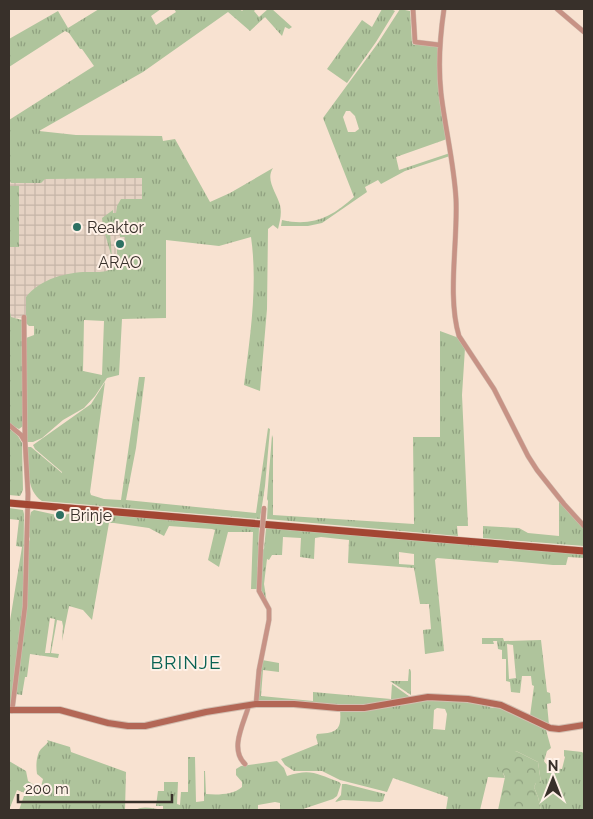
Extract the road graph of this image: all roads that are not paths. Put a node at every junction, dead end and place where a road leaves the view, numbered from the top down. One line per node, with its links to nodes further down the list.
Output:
1 (412, 9): 5 (street)
2 (444, 9): 5 (street)
3 (557, 9): 4 (street)
4 (584, 32)
5 (440, 45): 12 (street)
6 (24, 317): 8 (street)
7 (9, 425): 8 (street)
8 (24, 441): 10 (street)
9 (9, 503): 10 (main road)
10 (27, 504): 13 (main road); 15 (street)
11 (264, 508): 14 (street, bridge)
12 (584, 526)
13 (584, 551)
14 (252, 705): 15 (street); 16 (street); 17 (street)
15 (10, 710)
16 (584, 725)
17 (245, 764)

